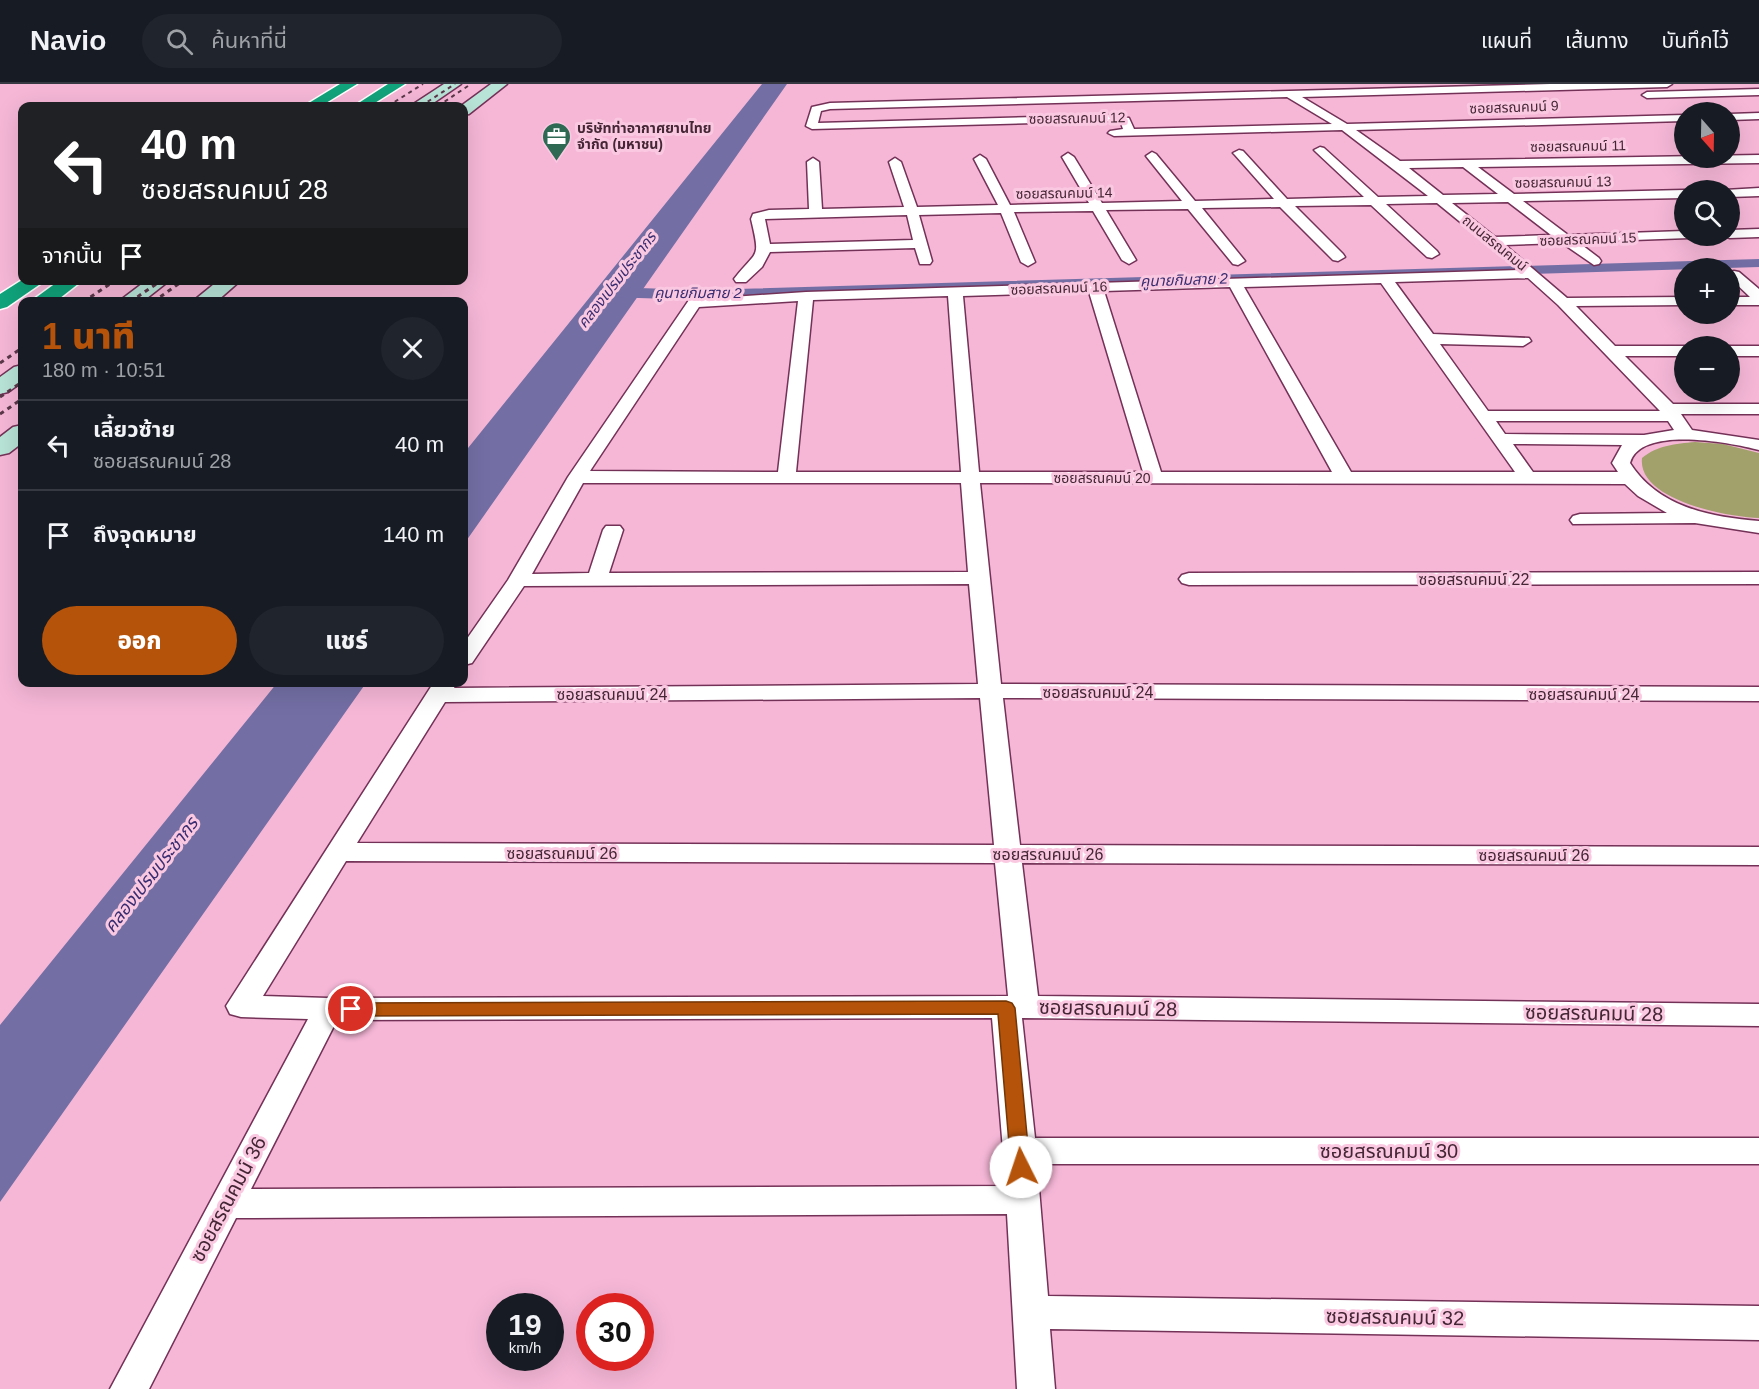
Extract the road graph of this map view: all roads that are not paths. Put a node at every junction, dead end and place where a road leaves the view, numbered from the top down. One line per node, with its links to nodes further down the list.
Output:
1 (350, 84): 18 (highway)
2 (366, 84): 19 (highway)
3 (382, 84): 20 (highway)
4 (391, 84): 21 (highway)
5 (398, 84): 22 (highway)
6 (446, 84): 23 (main road)
7 (454, 84): 24 (main road)
8 (501, 84): 28 (main road)
9 (1274, 84): 14 (street, ถนนสรณคมน์)
10 (1666, 84): 14 (street)
11 (956, 90): 25 (street)
12 (1759, 92): 13 (street)
13 (1724, 93): 16 (street); 29 (street)
14 (1290, 94): 15 (street); 34 (street, ถนนสรณคมน์)
15 (1227, 95): 17 (street); 35 (street)
16 (1630, 95)
17 (1181, 96): 25 (street); 27 (street)
18 (318, 102)
19 (335, 102)
20 (352, 102)
21 (362, 102)
22 (368, 102)
23 (418, 102)
24 (426, 102)
25 (965, 102): 26 (street)
26 (931, 103): 33 (street); 33 (street)
27 (1195, 107)
28 (468, 108)
29 (1759, 110)
30 (1759, 116): 31 (street)
31 (1740, 117)
32 (1674, 118): 34 (street, ซอยสรณคมน์ 9)
33 (939, 119): 38 (street); 40 (street)
34 (1345, 127): 35 (street, ซอยสรณคมน์ 12); 50 (street, ถนนสรณคมน์)
35 (1268, 129): 38 (street, ซอยสรณคมน์ 12)
36 (1740, 129): 37 (street)
37 (1749, 129)
38 (1130, 132): 39 (street, ซอยสรณคมน์ 12)
39 (1107, 133)
40 (946, 137)
41 (1320, 150): 56 (street)
42 (1239, 153): 57 (street)
43 (1152, 156): 58 (street)
44 (1068, 157): 59 (street)
45 (980, 159): 60 (street)
46 (1759, 159): 49 (street, ซอยสรณคมน์ 11)
47 (813, 162): 62 (street)
48 (895, 162): 61 (street)
49 (1465, 163): 50 (street, ซอยสรณคมน์ 11); 54 (street)
50 (1397, 165): 55 (street, ถนนสรณคมน์)
51 (1759, 192): 52 (street)
52 (1740, 193)
53 (1674, 194): 54 (street, ซอยสรณคมน์ 13)
54 (1512, 198): 55 (street, ซอยสรณคมน์ 13); 66 (street)
55 (1443, 200): 56 (street, ซอยสรณคมน์ 14); 67 (street, ถนนสรณคมน์)
56 (1374, 202): 57 (street, ซอยสรณคมน์ 14); 70 (street)
57 (1284, 203): 58 (street, ซอยสรณคมน์ 14); 71 (street)
58 (1194, 205): 59 (street, ซอยสรณคมน์ 14); 74 (street)
59 (1099, 207): 60 (street, ซอยสรณคมน์ 14); 72 (street)
60 (1006, 209): 61 (street, ซอยสรณคมน์ 14); 76 (street)
61 (912, 211): 62 (street, ซอยสรณคมน์ 14); 68 (street)
62 (816, 213): 69 (street, ซอยสรณคมน์ 14)
63 (1759, 233): 64 (street)
64 (1740, 234)
65 (1674, 236): 66 (street, ซอยสรณคมน์ 15)
66 (1565, 240): 67 (street, ซอยสรณคมน์ 15); 75 (street)
67 (1492, 242): 77 (street, ถนนสรณคมน์)
68 (919, 244): 69 (street); 73 (street)
69 (765, 248): 78 (street)
70 (1432, 255)
71 (1338, 257)
72 (1129, 260)
73 (925, 261)
74 (1238, 261)
75 (1594, 261)
76 (1028, 262)
77 (1529, 271): 79 (street, ซอยสรณคมน์ 16); 102 (street, ถนนสรณคมน์)
78 (741, 279)
79 (1386, 279): 82 (street, ซอยสรณคมน์ 16); 106 (street)
80 (18, 280): 90 (highway)
81 (1740, 280): 99 (street)
82 (1234, 282): 89 (street, ซอยสรณคมน์ 16); 129 (street)
83 (33, 285): 93 (highway)
84 (52, 285): 94 (highway)
85 (66, 285): 95 (highway)
86 (140, 285): 96 (main road)
87 (154, 285): 97 (main road)
88 (225, 285): 98 (main road)
89 (1095, 287): 91 (street, ซอยสรณคมน์ 16); 128 (street)
90 (0, 291)
91 (955, 291): 92 (street, ซอยสรณคมน์ 16); 127 (street)
92 (806, 296): 125 (street, ซอยสรณคมน์ 16); 126 (street)
93 (22, 297)
94 (32, 297)
95 (48, 297)
96 (122, 297)
97 (136, 297)
98 (209, 297)
99 (1759, 297)
100 (1759, 301): 104 (street)
101 (18, 302): 105 (highway)
102 (1563, 302): 103 (street); 108 (street, ถนนสรณคมน์)
103 (1674, 302)
104 (1740, 302)
105 (8, 313)
106 (1429, 339): 107 (street); 118 (street)
107 (1523, 341)
108 (1609, 351): 109 (street); 117 (street, ถนนสรณคมน์)
109 (1674, 351)
110 (1740, 351): 111 (street)
111 (1759, 351)
112 (18, 365): 114 (main road)
113 (18, 375): 115 (main road)
114 (0, 377)
115 (0, 387)
116 (1759, 409): 117 (street)
117 (1671, 412): 118 (street); 120 (street, ถนนสรณคมน์)
118 (1483, 416): 121 (street)
119 (18, 435): 124 (main road)
120 (1687, 435): 122 (street); 123 (street)
121 (1500, 439): 122 (street); 130 (street)
122 (1644, 440): 131 (street)
123 (1759, 445)
124 (0, 448)
125 (577, 477): 126 (street, ซอยสรณคมน์ 20); 140 (street)
126 (786, 478): 127 (street, ซอยสรณคมน์ 20)
127 (971, 478): 128 (street, ซอยสรณคมน์ 20); 136 (street)
128 (1154, 478): 129 (street, ซอยสรณคมน์ 20)
129 (1345, 478): 130 (street, ซอยสรณคมน์ 20)
130 (1528, 478): 131 (street, ซอยสรณคมน์ 20)
131 (1628, 478): 132 (street)
132 (1701, 518): 133 (street); 134 (street)
133 (1580, 520)
134 (1759, 527)
135 (614, 530): 138 (street)
136 (979, 578): 138 (street); 143 (street)
137 (1759, 578): 139 (street, ซอยสรณคมน์ 22)
138 (597, 579): 140 (street)
139 (1189, 579)
140 (518, 580): 141 (street)
141 (468, 652)
142 (441, 689): 143 (street, ซอยสรณคมน์ 24); 145 (street)
143 (990, 691): 144 (street, ซอยสรณคมน์ 24); 146 (street)
144 (1759, 694)
145 (338, 852): 146 (street, ซอยสรณคมน์ 26); 149 (street, ซอยสรณคมน์ 28)
146 (1006, 854): 147 (street, ซอยสรณคมน์ 26); 148 (street)
147 (1759, 856)
148 (1015, 1008): 149 (street, ซอยสรณคมน์ 28); 150 (street, ซอยสรณคมน์ 28); 151 (street)
149 (328, 1010): 154 (street, ซอยสรณคมน์ 36)
150 (1759, 1015)
151 (1020, 1151): 152 (street, ซอยสรณคมน์ 30); 153 (street)
152 (1759, 1151)
153 (1023, 1200): 154 (street); 155 (street)
154 (226, 1204): 157 (street, ซอยสรณคมน์ 36)
155 (1030, 1312): 156 (street, ซอยสรณคมน์ 32); 158 (street)
156 (1759, 1323)
157 (129, 1389)
158 (1036, 1389)

